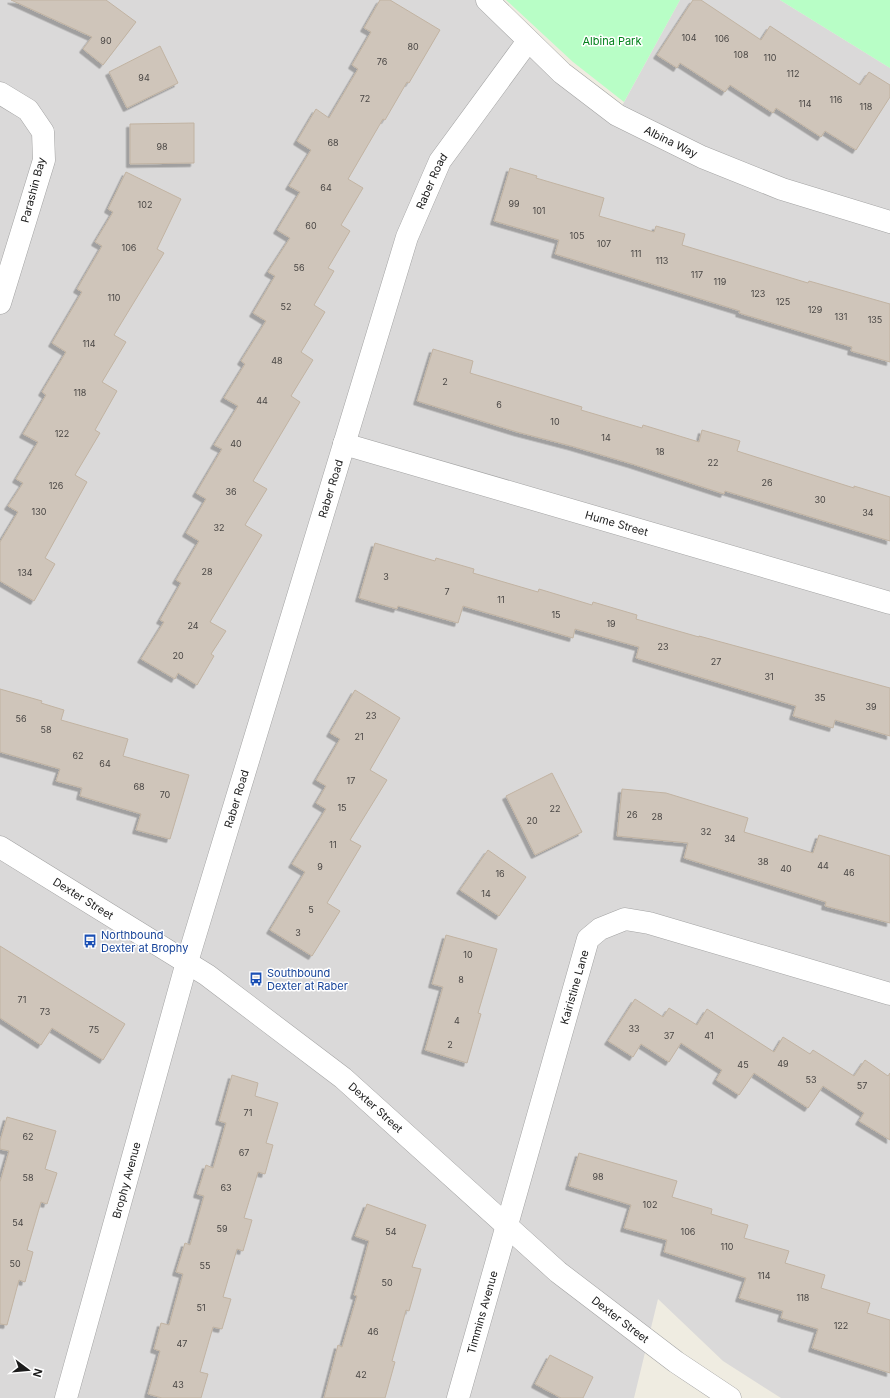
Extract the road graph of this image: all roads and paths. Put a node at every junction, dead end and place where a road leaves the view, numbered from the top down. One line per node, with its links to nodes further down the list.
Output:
1 (487, 0): 2 (street, Albina Way)
2 (528, 41): 4 (street, Albina Way); 6 (street, Raber Road)
3 (0, 93): 5 (street, Parashin Bay)
4 (890, 222)
5 (0, 303)
6 (344, 444): 7 (street, Hume Street); 9 (street, Raber Road)
7 (890, 603)
8 (0, 847): 9 (street, Dexter Street)
9 (187, 962): 11 (street, Dexter Street); 12 (street, Brophy Avenue)
10 (890, 994): 11 (street, Kairistine Lane)
11 (507, 1226): 13 (street, Timmins Avenue); 14 (street, Dexter Street)
12 (66, 1398)
13 (458, 1398)
14 (730, 1398)

